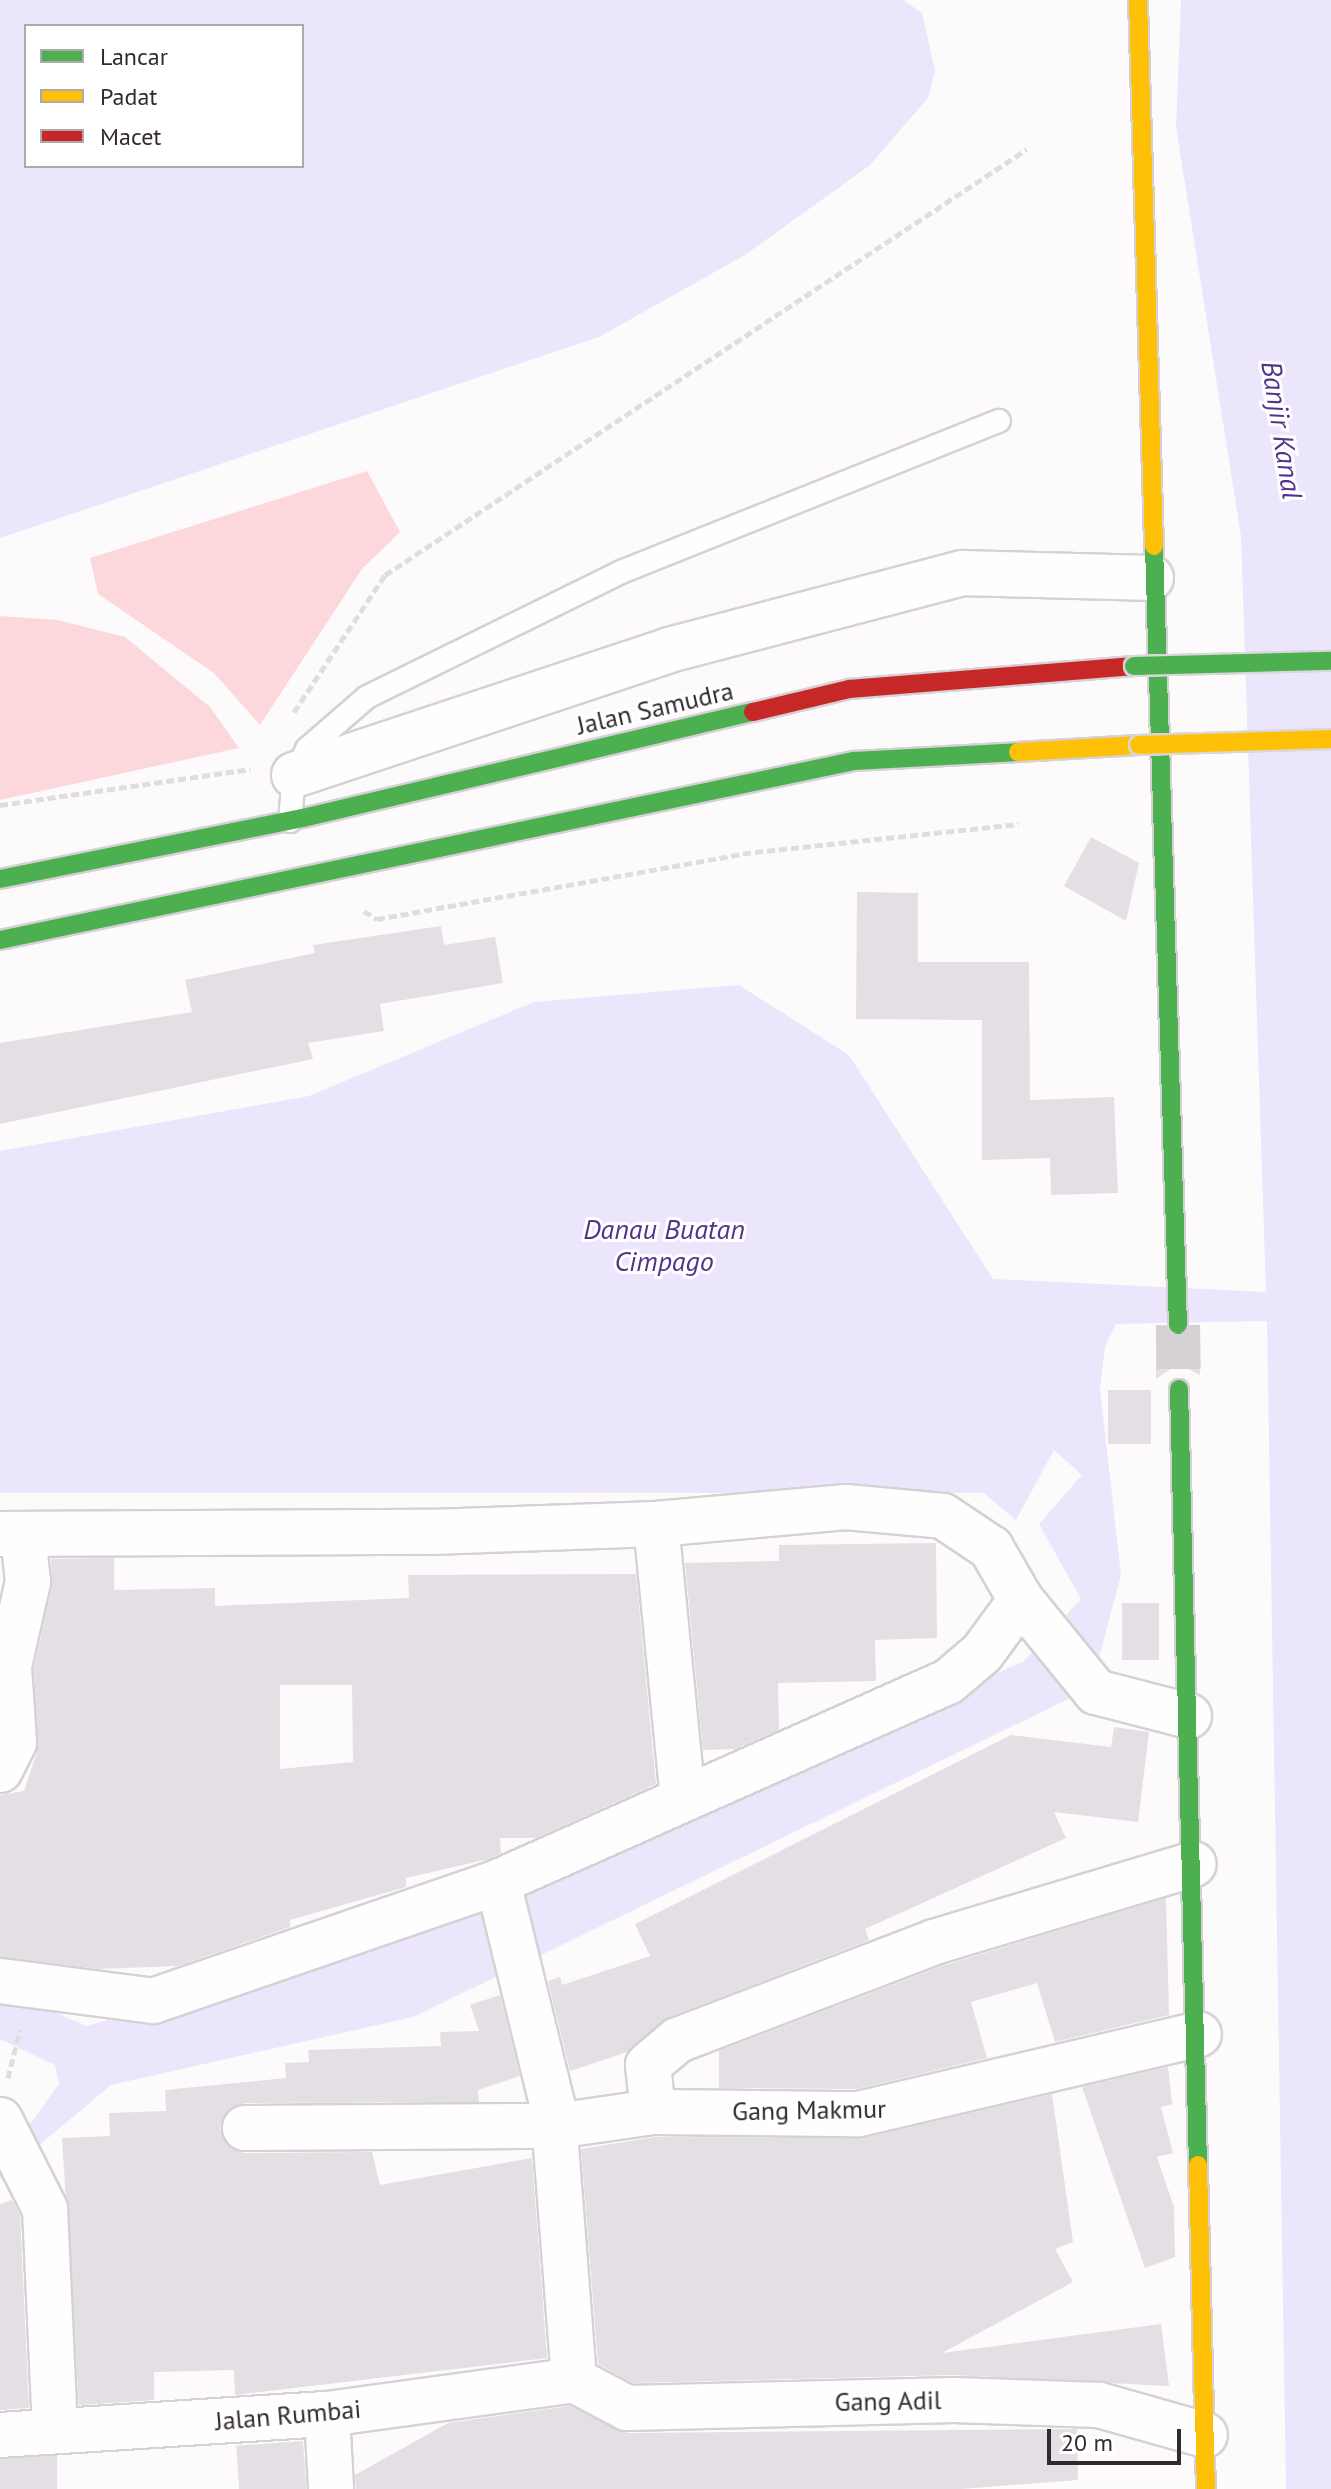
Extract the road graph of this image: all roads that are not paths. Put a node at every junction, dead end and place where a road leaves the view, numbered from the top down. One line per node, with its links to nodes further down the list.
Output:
1 (1138, 0): 3 (main road)
2 (999, 421): 6 (lane)
3 (1151, 578): 6 (street); 10 (main road)
4 (1331, 661): 7 (main road, Jalan Samudra, bridge)
5 (1331, 739): 9 (main road, bridge)
6 (275, 772): 7 (lane)
7 (297, 819): 8 (main road, Jalan Samudra)
8 (0, 879)
9 (0, 940)
10 (1178, 1325)
11 (1179, 1389): 15 (main road)
12 (656, 1524): 13 (street); 14 (street); 17 (street)
13 (11, 1534): 16 (street)
14 (1029, 1608): 15 (street); 17 (street)
15 (1189, 1716): 18 (main road)
16 (0, 1770)
17 (683, 1799): 19 (street)
18 (1194, 1864): 21 (main road); 22 (street)
19 (499, 1886): 20 (street); 24 (street)
20 (12, 1996)
21 (1199, 2034): 22 (street, Gang Makmur); 30 (main road)
22 (653, 2112): 24 (street, Gang Makmur)
23 (10, 2125): 28 (street)
24 (556, 2126): 25 (street, Gang Makmur); 26 (street)
25 (245, 2128)
26 (574, 2380): 27 (street, Jalan Rumbai); 30 (street, Gang Adil)
27 (327, 2414): 28 (street, Jalan Rumbai); 31 (street)
28 (55, 2431): 29 (street, Jalan Rumbai)
29 (0, 2435)
30 (1205, 2435): 32 (main road)
31 (331, 2489)
32 (1206, 2489)

